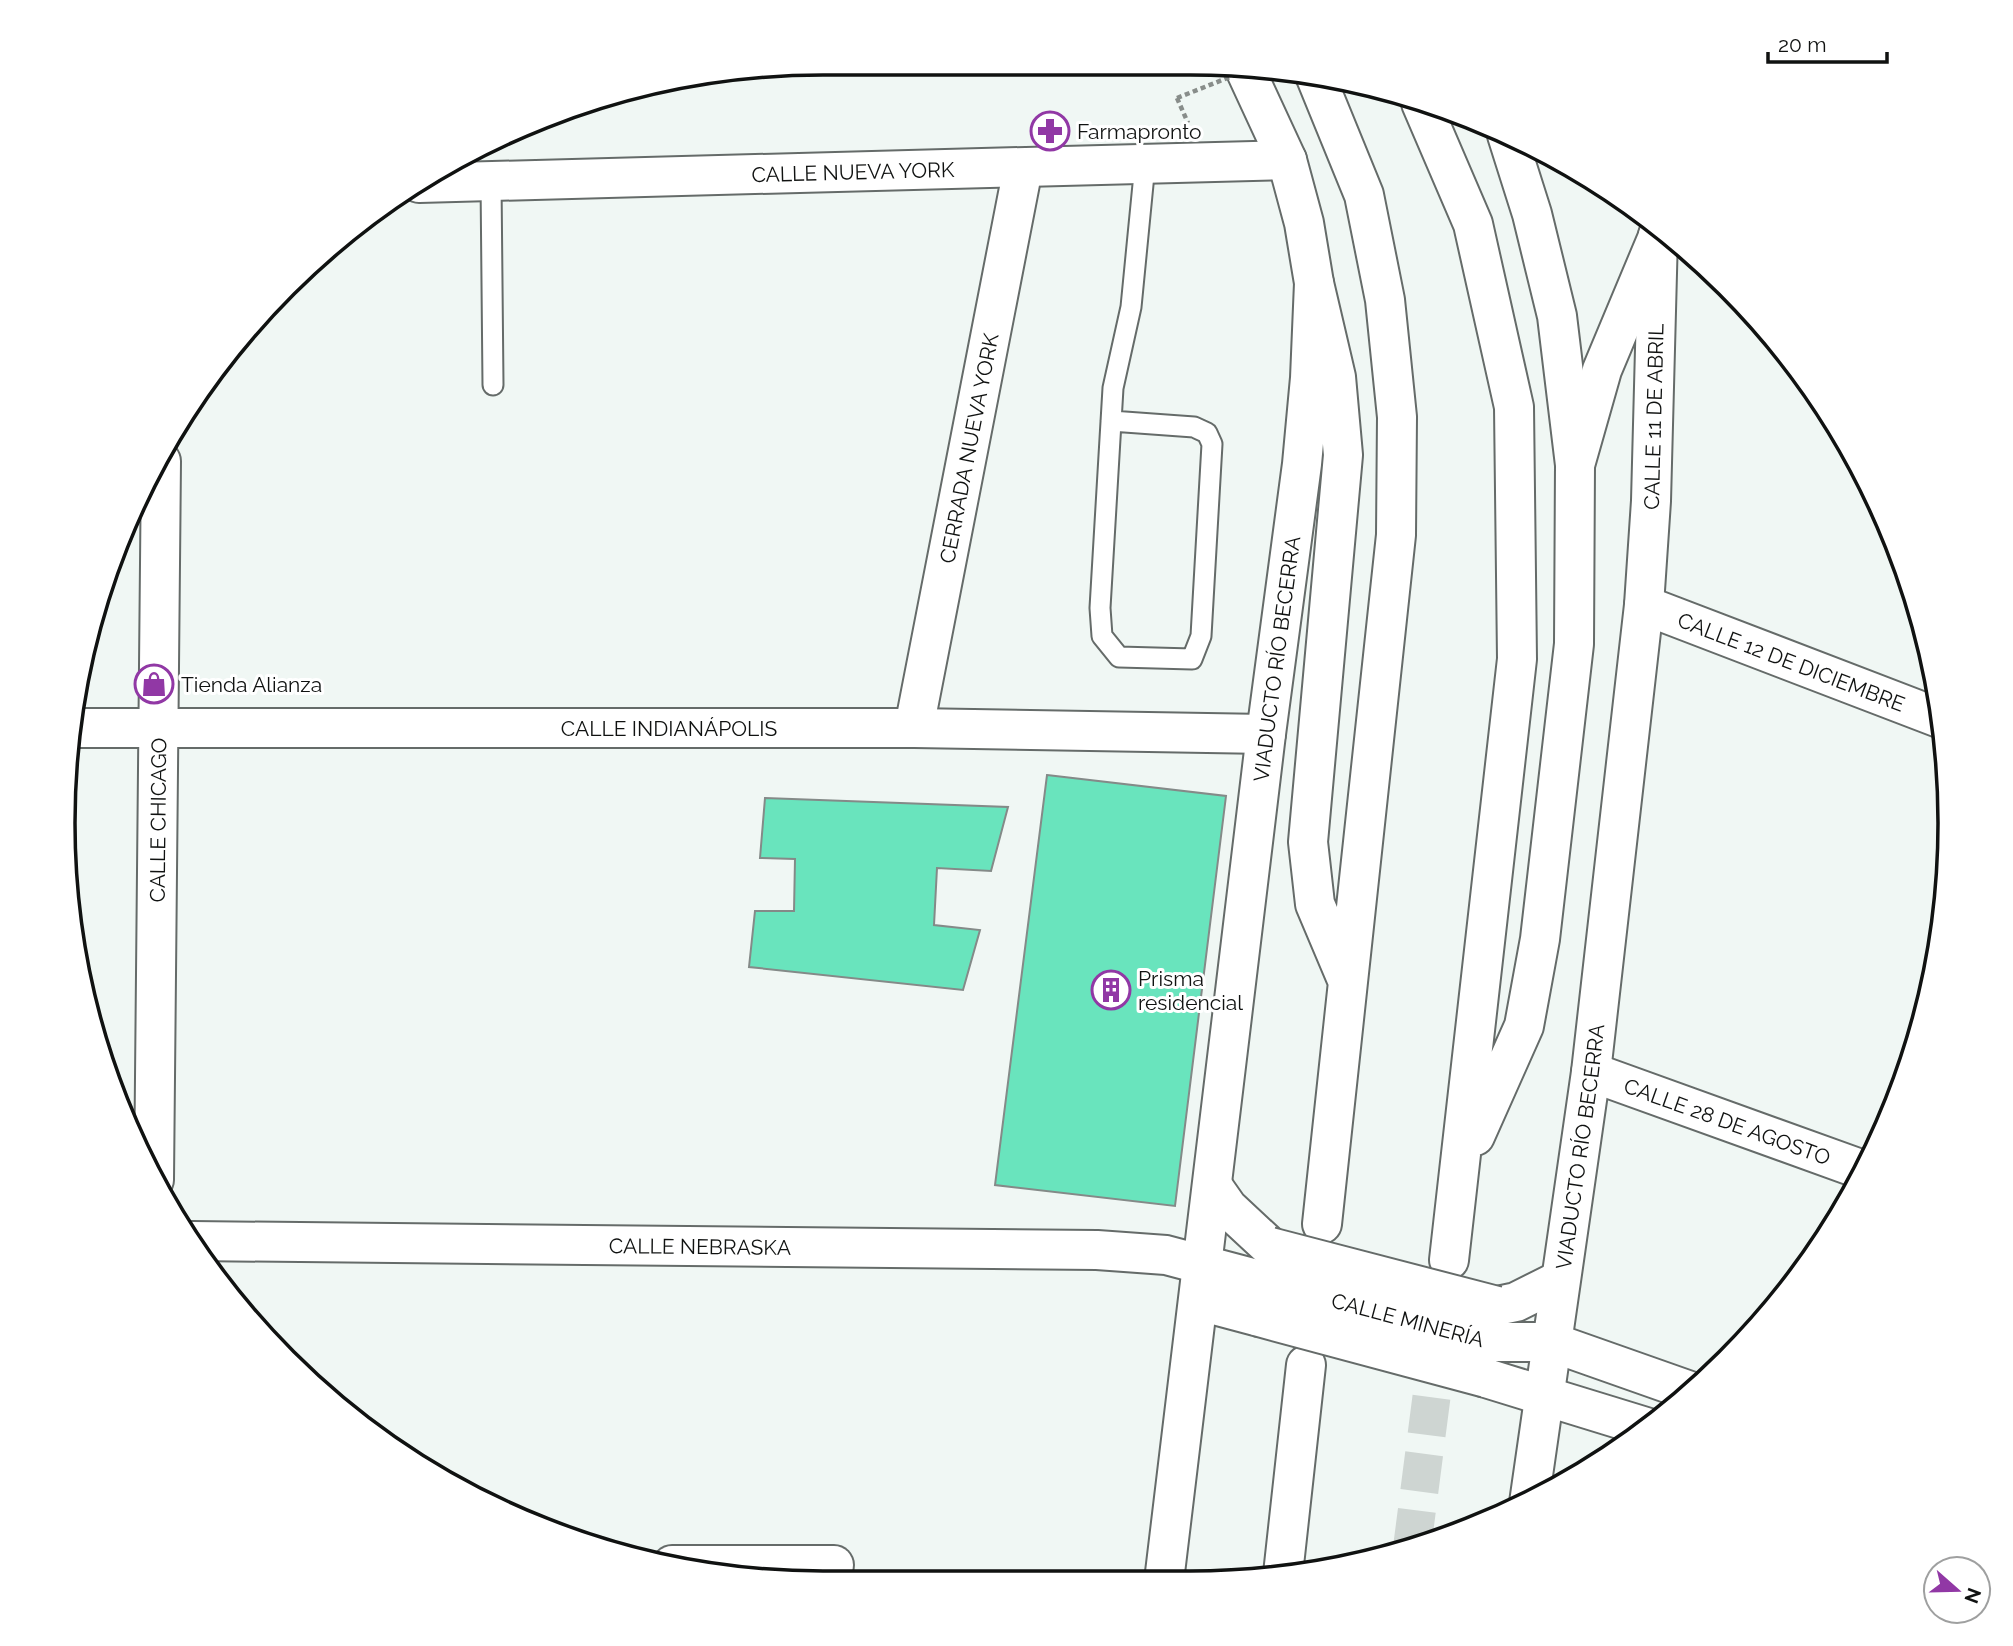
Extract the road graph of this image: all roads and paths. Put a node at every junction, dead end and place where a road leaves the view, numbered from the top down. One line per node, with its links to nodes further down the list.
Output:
1 (1231, 77): 4 (path, bridge)
2 (1249, 78): 7 (main road, VIADUCTO RÍO BECERRA)
3 (1320, 87): 25 (main road)
4 (1177, 98)
5 (1426, 114): 29 (main road)
6 (1511, 148): 17 (main road)
7 (1287, 160): 8 (main road, CALLE NUEVA YORK); 14 (main road, VIADUCTO RÍO BECERRA)
8 (1145, 164): 9 (main road, CALLE NUEVA YORK); 16 (lane)
9 (1023, 168): 10 (main road, CALLE NUEVA YORK); 22 (main road, CERRADA NUEVA YORK)
10 (491, 181): 11 (main road, CALLE NUEVA YORK); 15 (lane)
11 (437, 182)
12 (1659, 242): 17 (main road)
13 (1663, 244): 19 (main road, CALLE 11 DE ABRIL)
14 (1314, 283): 24 (main road, VIADUCTO RÍO BECERRA); 25 (main road)
15 (493, 385)
16 (1111, 421): 16 (lane)
17 (1575, 465): 29 (main road)
18 (161, 475): 23 (main road, CALLE CHICAGO)
19 (1644, 605): 20 (main road, CALLE 12 DE DICIEMBRE); 26 (main road, VIADUCTO RÍO BECERRA)
20 (1929, 714)
21 (82, 728): 23 (main road, CALLE INDIANÁPOLIS)
22 (914, 729): 23 (main road, CALLE INDIANÁPOLIS); 24 (main road, CALLE INDIANÁPOLIS)
23 (158, 730): 27 (main road, CALLE CHICAGO)
24 (1266, 734): 30 (main road, VIADUCTO RÍO BECERRA)
25 (1349, 984): 31 (main road)
26 (1591, 1072): 28 (main road, CALLE 28 DE AGOSTO); 35 (main road, VIADUCTO RÍO BECERRA)
27 (154, 1158)
28 (1854, 1167)
29 (1458, 1173): 33 (main road)
30 (1214, 1188): 34 (main road, VIADUCTO RÍO BECERRA); 36 (main road)
31 (1322, 1224)
32 (203, 1241): 34 (main road, CALLE NEBRASKA)
33 (1449, 1260)
34 (1204, 1263): 36 (main road, CALLE MINERÍA); 37 (main road, VIADUCTO RÍO BECERRA)
35 (1560, 1280): 38 (main road); 39 (main road, VIADUCTO RÍO BECERRA)
36 (1264, 1282): 37 (main road, CALLE MINERÍA); 38 (main road, CALLE MINERÍA, bridge)
37 (1199, 1301): 48 (main road, VIADUCTO RÍO BECERRA)
38 (1491, 1342): 39 (main road, CALLE MINERÍA); 42 (main road, CALLE MINERÍA)
39 (1551, 1342): 41 (main road, CALLE MINERÍA); 42 (main road, VIADUCTO RÍO BECERRA)
40 (1306, 1365): 45 (main road)
41 (1680, 1387)
42 (1543, 1394): 43 (main road, CALLE MINERÍA); 44 (main road, VIADUCTO RÍO BECERRA)
43 (1635, 1423)
44 (1531, 1489)
45 (1284, 1564)
46 (735, 1565): 47 (main road)
47 (834, 1565)
48 (1165, 1571)

